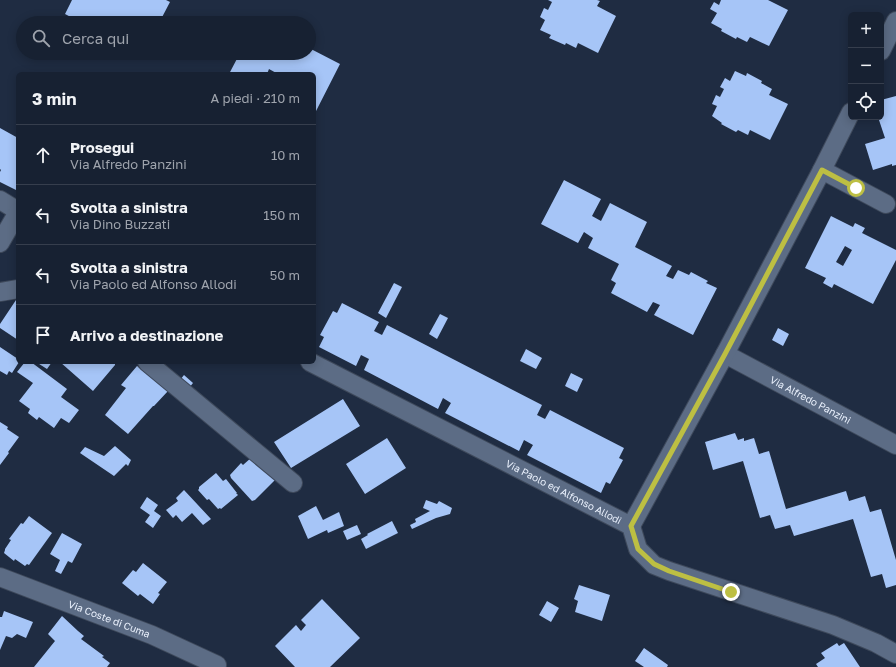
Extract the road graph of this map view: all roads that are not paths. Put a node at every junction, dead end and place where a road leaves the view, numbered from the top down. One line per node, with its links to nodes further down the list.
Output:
1 (896, 21): 2 (street)
2 (882, 48)
3 (848, 118): 4 (street)
4 (822, 170): 6 (street); 12 (street)
5 (0, 200): 7 (street)
6 (886, 204)
7 (16, 211)
8 (16, 215): 9 (street)
9 (0, 243)
10 (16, 289): 11 (street)
11 (0, 292)
12 (725, 354): 15 (street, Via Alfredo Panzini); 17 (street)
13 (148, 364): 16 (street)
14 (314, 364): 17 (street, Via Paolo ed Alfonso Allodi)
15 (896, 445)
16 (293, 483)
17 (631, 526): 19 (street, Via Paolo ed Alfonso Allodi)
18 (0, 576): 20 (street, Via Coste di Cuma)
19 (896, 654)
20 (217, 665)

